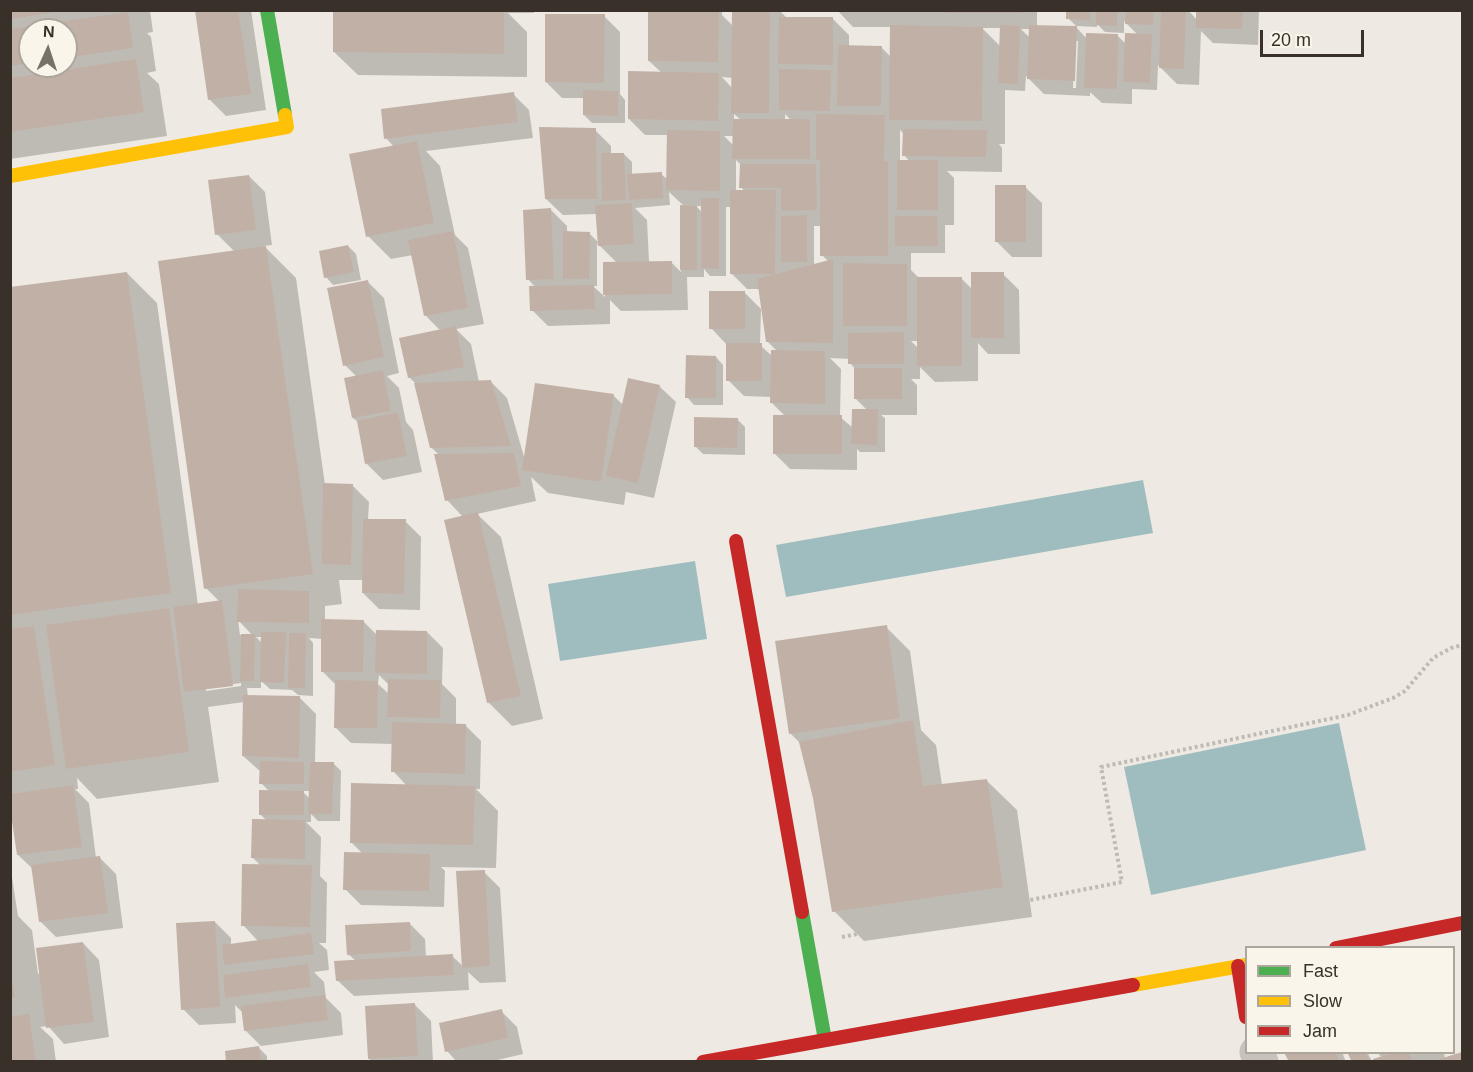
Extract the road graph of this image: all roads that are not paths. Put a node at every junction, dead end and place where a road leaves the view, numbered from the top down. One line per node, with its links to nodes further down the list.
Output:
1 (267, 10): 2 (street)
2 (10, 176)
3 (736, 541): 8 (street)
4 (1462, 923): 5 (street)
5 (1346, 946)
6 (1242, 965): 7 (street); 8 (street)
7 (1245, 1004)
8 (825, 1040): 9 (street)
9 (703, 1062)

